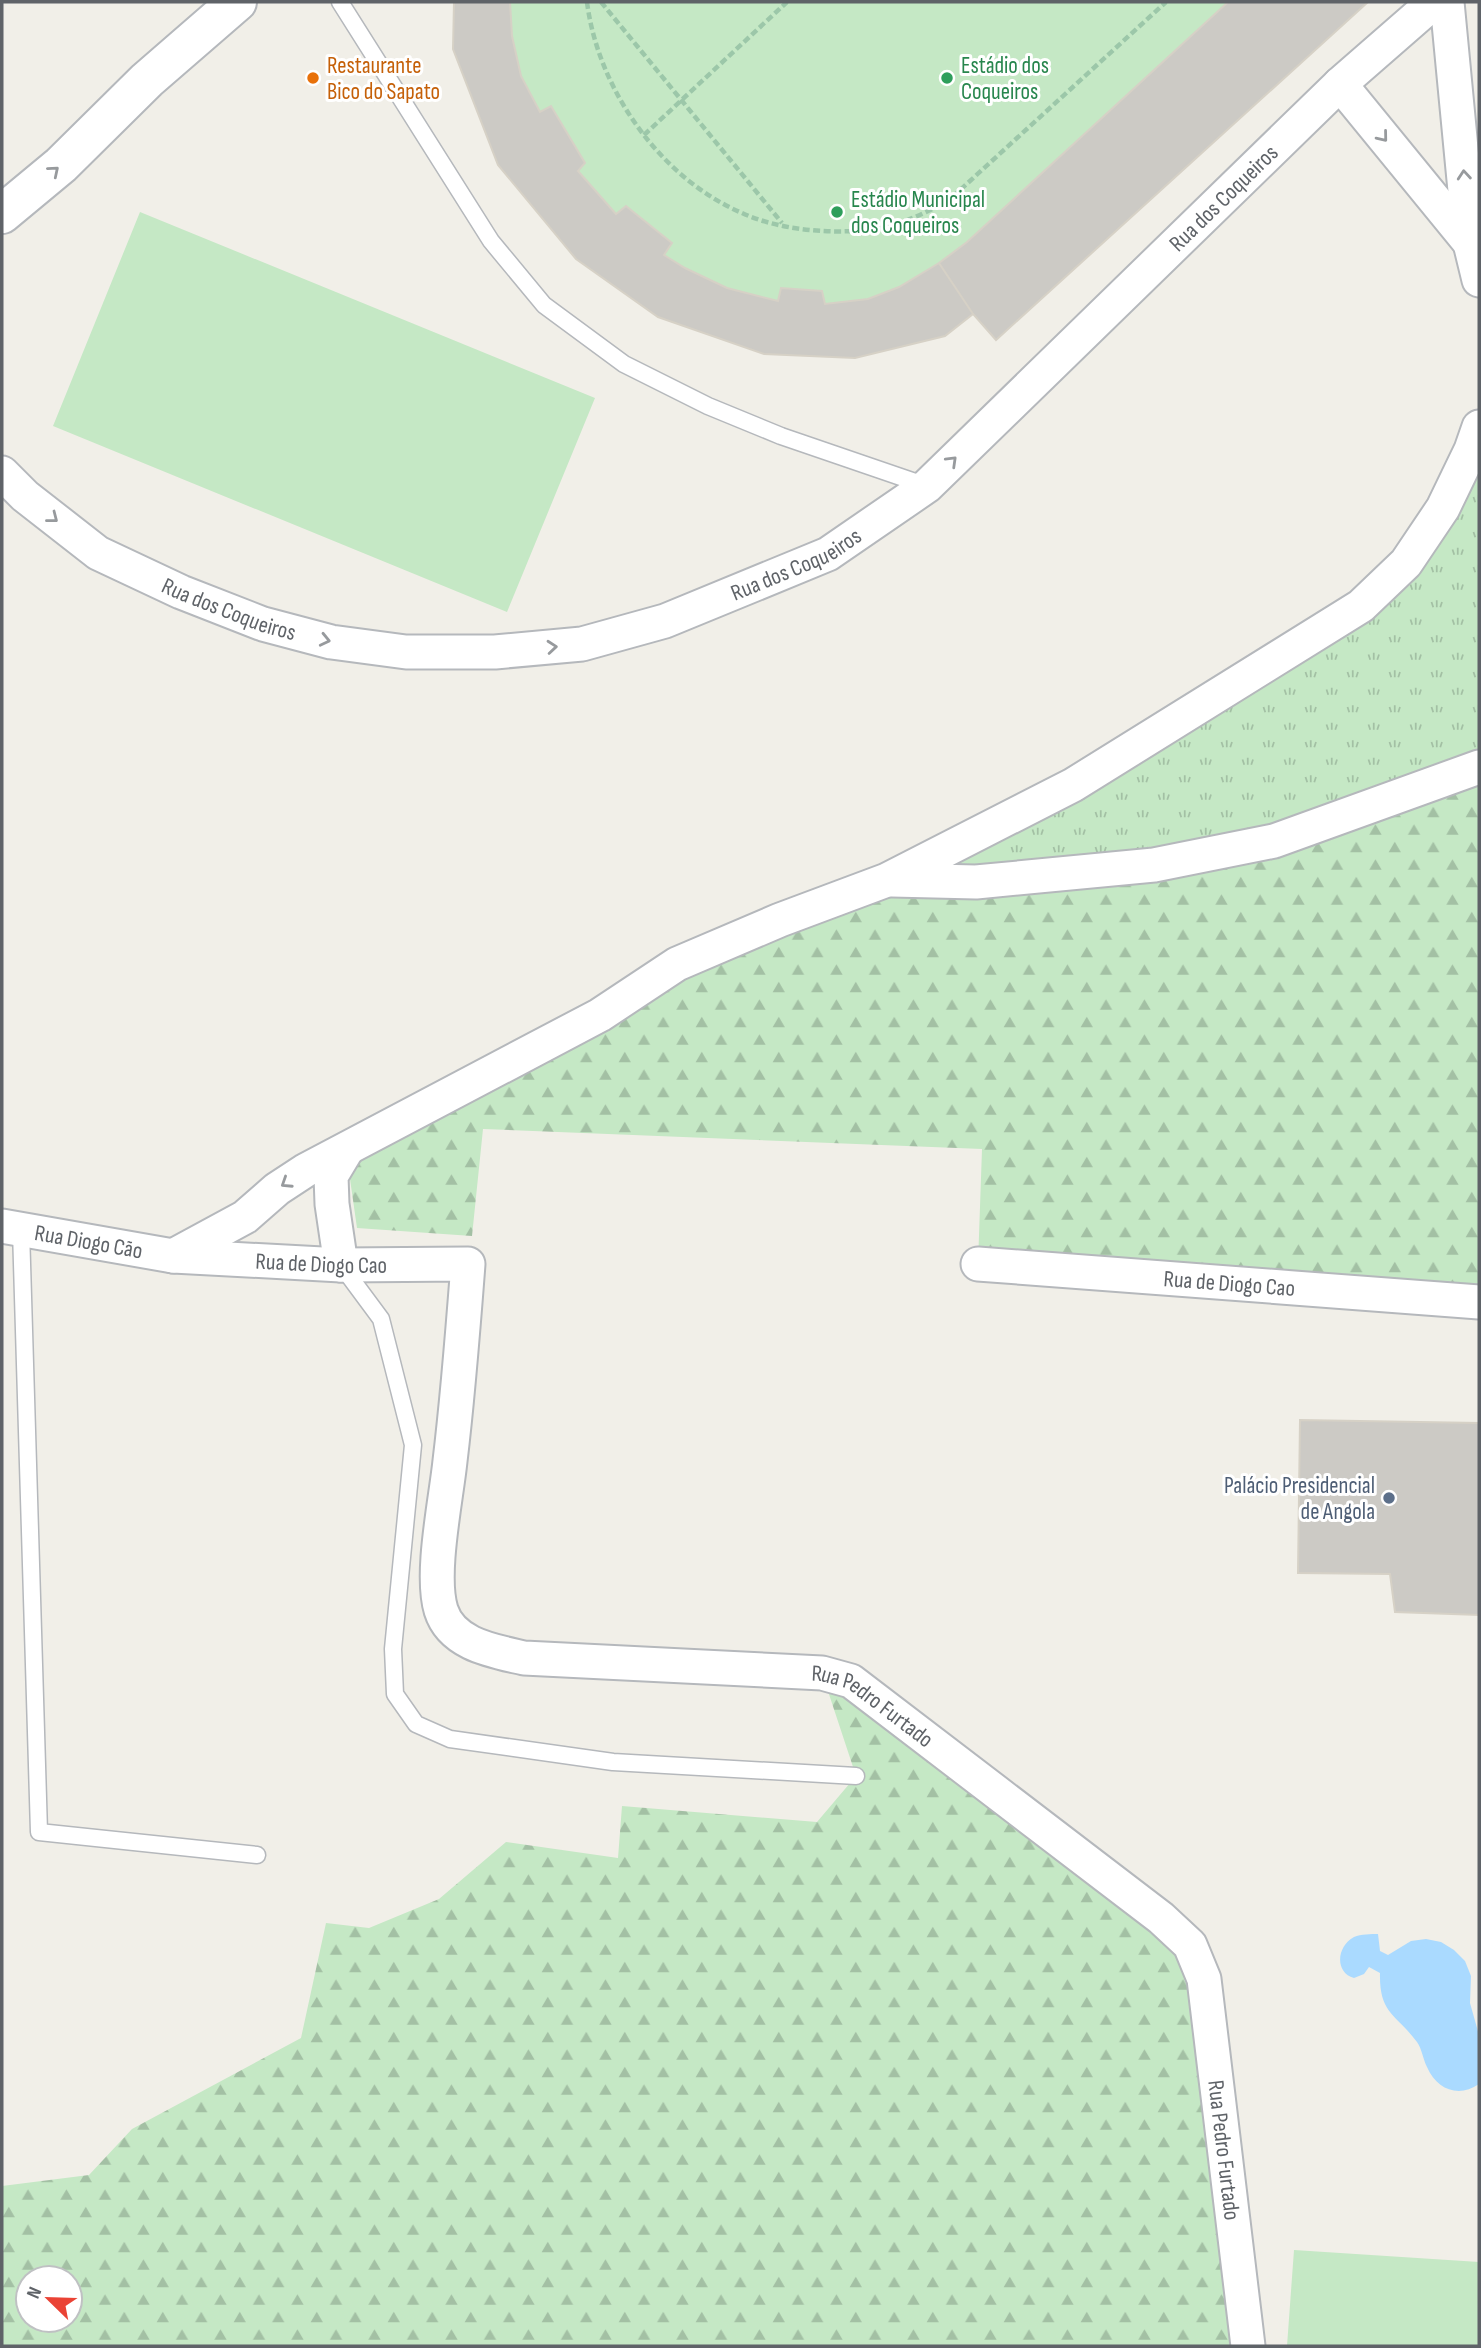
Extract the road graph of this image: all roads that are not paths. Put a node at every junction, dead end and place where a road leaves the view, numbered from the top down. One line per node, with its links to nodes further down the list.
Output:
1 (237, 2): 6 (street, one-way to 1)
2 (340, 2): 11 (lane)
3 (1434, 2): 5 (street, Rua dos Coqueiros)
4 (1447, 2): 7 (street, one-way to 4)
5 (1340, 84): 7 (street, one-way to 7); 11 (street, Rua dos Coqueiros, one-way to 5)
6 (2, 214)
7 (1470, 243): 8 (street)
8 (1479, 280)
9 (1479, 427): 13 (street)
10 (2, 473): 11 (street, Rua dos Coqueiros, one-way to 11)
11 (927, 485)
12 (1479, 767): 13 (street)
13 (887, 880): 14 (street)
14 (346, 1151): 16 (street, one-way to 16); 19 (street)
15 (12, 1228): 16 (street, Rua Diogo Cão); 22 (lane)
16 (173, 1256): 19 (street, Rua de Diogo Cao)
17 (468, 1264): 19 (street, Rua de Diogo Cao); 23 (street, Rua Pedro Furtado)
18 (978, 1264): 20 (street, Rua de Diogo Cao)
19 (341, 1265): 21 (lane)
20 (1479, 1302)
21 (856, 1776)
22 (257, 1855)
23 (1248, 2346)

